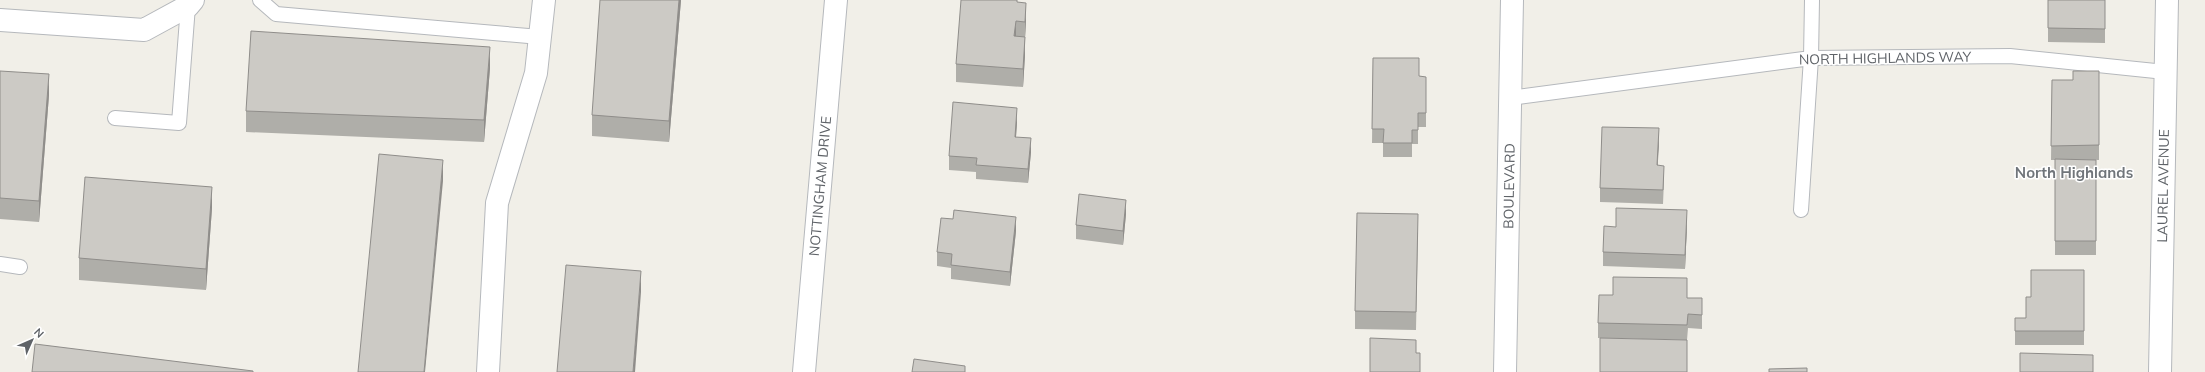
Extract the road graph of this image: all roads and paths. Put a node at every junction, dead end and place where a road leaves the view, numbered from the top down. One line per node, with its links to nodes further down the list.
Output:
1 (260, 0): 9 (lane)
2 (544, 0): 9 (street)
3 (836, 0): 18 (street, NOTTINGHAM DRIVE)
4 (1512, 0): 12 (street, BOULEVARD)
5 (1812, 0): 10 (lane)
6 (2167, 0): 11 (street, LAUREL AVENUE)
7 (191, 3): 8 (street); 13 (lane)
8 (0, 20)
9 (540, 37): 17 (street)
10 (1811, 58): 11 (lane, NORTH HIGHLANDS WAY); 12 (lane, NORTH HIGHLANDS WAY); 14 (lane)
11 (2165, 72): 20 (street, LAUREL AVENUE)
12 (1510, 98): 19 (street, BOULEVARD)
13 (115, 118)
14 (1801, 210)
15 (0, 264): 16 (lane)
16 (20, 267)
17 (488, 372)
18 (804, 372)
19 (1505, 372)
20 (2160, 372)

